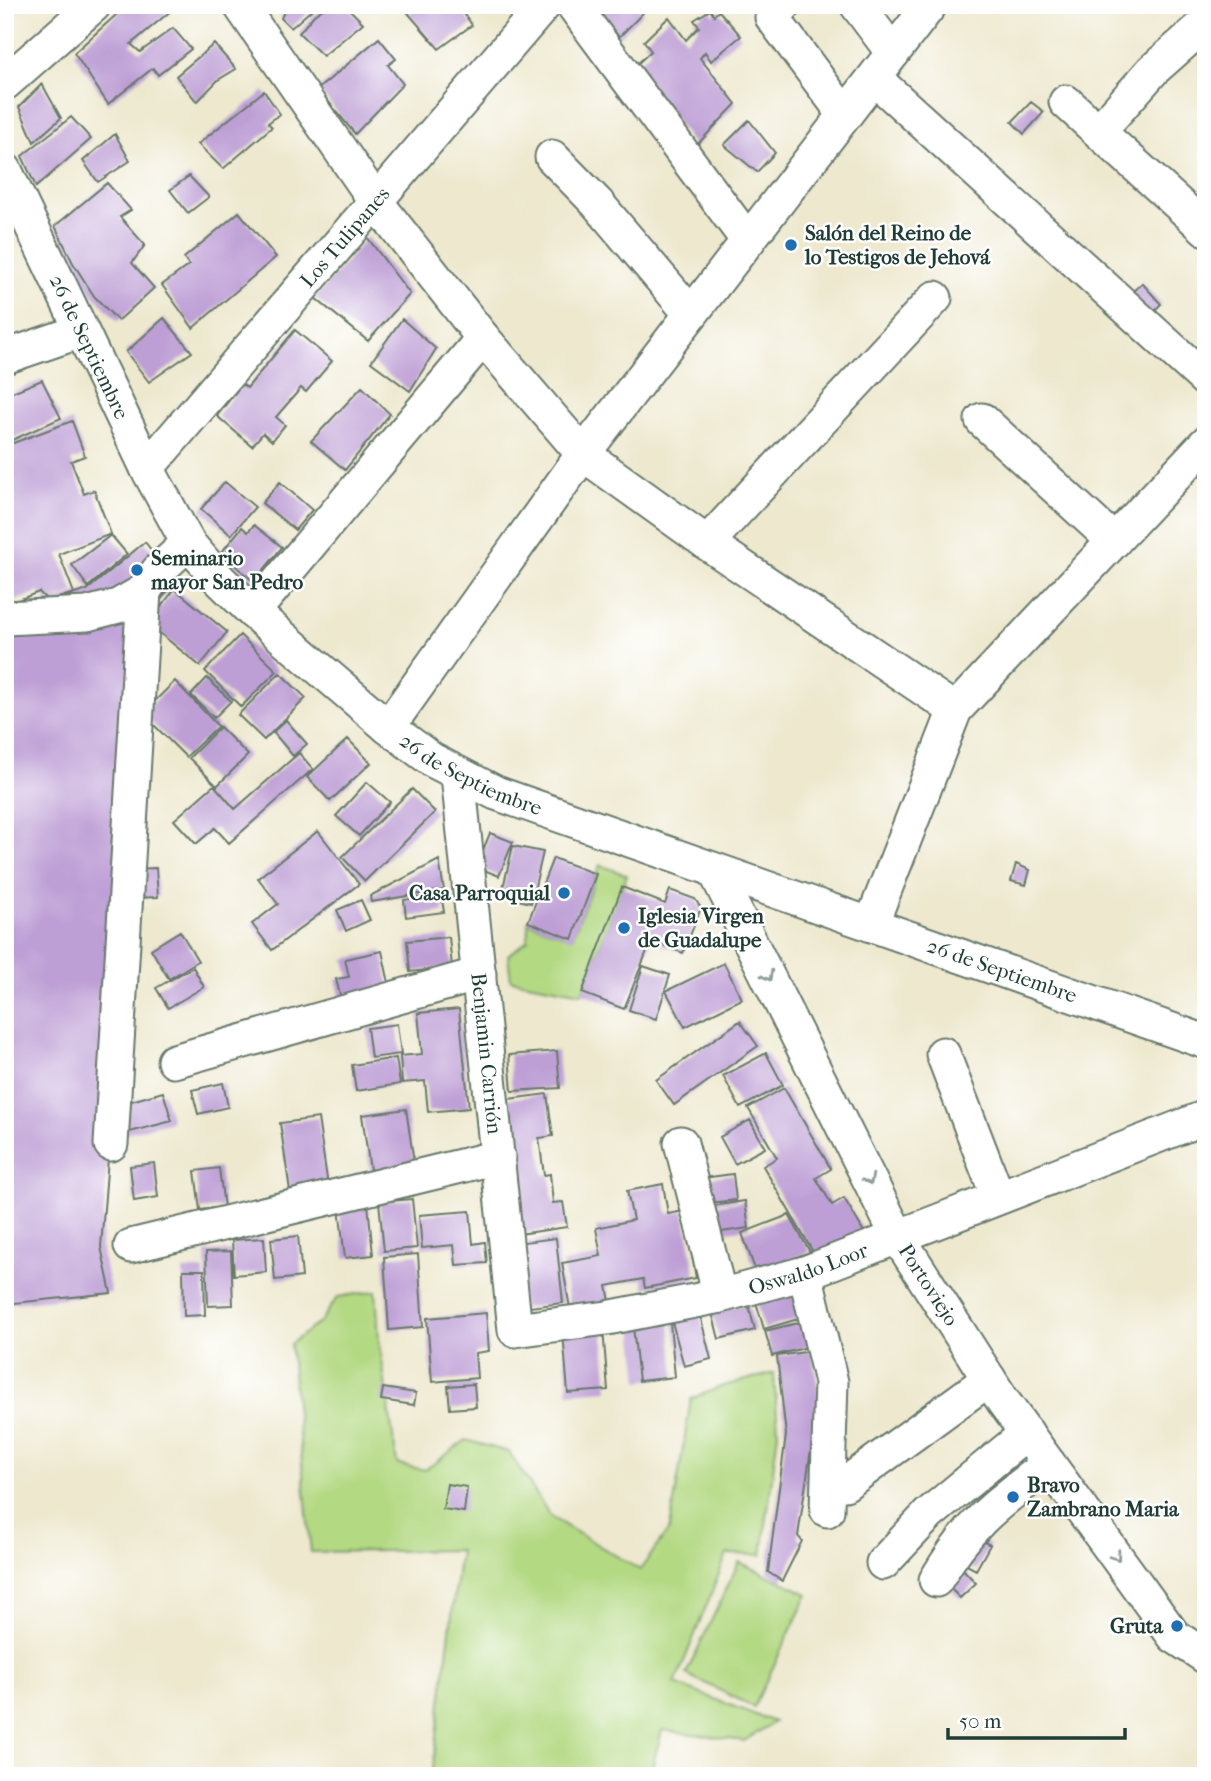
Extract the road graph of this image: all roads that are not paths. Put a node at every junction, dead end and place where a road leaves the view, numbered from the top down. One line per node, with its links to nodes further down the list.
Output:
1 (94, 5): 10 (street)
2 (240, 5): 16 (street)
3 (544, 5): 16 (street, Los Tulipanes)
4 (573, 5): 18 (street)
5 (784, 5): 12 (street)
6 (857, 5): 9 (street)
7 (930, 5): 9 (street)
8 (1206, 23): 13 (street)
9 (883, 66): 12 (street); 24 (street)
10 (5, 83)
11 (1066, 102): 13 (street)
12 (845, 115): 18 (street)
13 (1095, 128): 17 (street)
14 (552, 157): 20 (street)
15 (5, 170): 21 (street, 26 de Septiembre)
16 (377, 203): 22 (street); 28 (street, Los Tulipanes)
17 (1206, 229)
18 (748, 241): 20 (street)
19 (935, 298): 31 (street)
20 (691, 314): 27 (street)
21 (81, 331): 23 (street); 28 (street, 26 de Septiembre)
22 (483, 338): 27 (street); 33 (street)
23 (5, 357)
24 (1206, 380)
25 (982, 420): 29 (street)
26 (1206, 443): 29 (street)
27 (583, 454): 31 (street); 36 (street)
28 (147, 468): 30 (street, 26 de Septiembre)
29 (1114, 541): 35 (street)
30 (188, 543): 32 (street); 33 (street, 26 de Septiembre)
31 (707, 543): 35 (street)
32 (144, 591): 34 (street); 46 (street)
33 (253, 612): 36 (street, 26 de Septiembre)
34 (5, 618)
35 (955, 710): 39 (street)
36 (388, 727): 37 (street, 26 de Septiembre)
37 (458, 775): 38 (street, 26 de Septiembre); 40 (street, Benjamin Carrión)
38 (715, 871): 39 (street, 26 de Septiembre); 49 (street, Portoviejo, one-way to 49)
39 (871, 925): 41 (street, 26 de Septiembre)
40 (480, 974): 43 (street); 47 (street, Benjamin Carrión)
41 (1204, 1031)
42 (943, 1054): 48 (street)
43 (174, 1061)
44 (1206, 1117): 48 (street, Oswaldo Loor)
45 (681, 1143): 52 (street)
46 (111, 1144)
47 (498, 1157): 50 (street); 53 (street, Benjamin Carrión)
48 (998, 1197): 49 (street, Oswaldo Loor)
49 (898, 1237): 51 (street, Oswaldo Loor); 54 (street, Portoviejo)
50 (131, 1246)
51 (806, 1273): 52 (street, Oswaldo Loor); 54 (street)
52 (720, 1296): 53 (street, Oswaldo Loor)
53 (515, 1330)
54 (989, 1380): 55 (street, Portoviejo)
55 (1027, 1433): 56 (street, Portoviejo); 57 (street)
56 (1049, 1464): 58 (street); 59 (street, Portoviejo, one-way to 59)
57 (883, 1563)
58 (936, 1580)
59 (1206, 1657)

